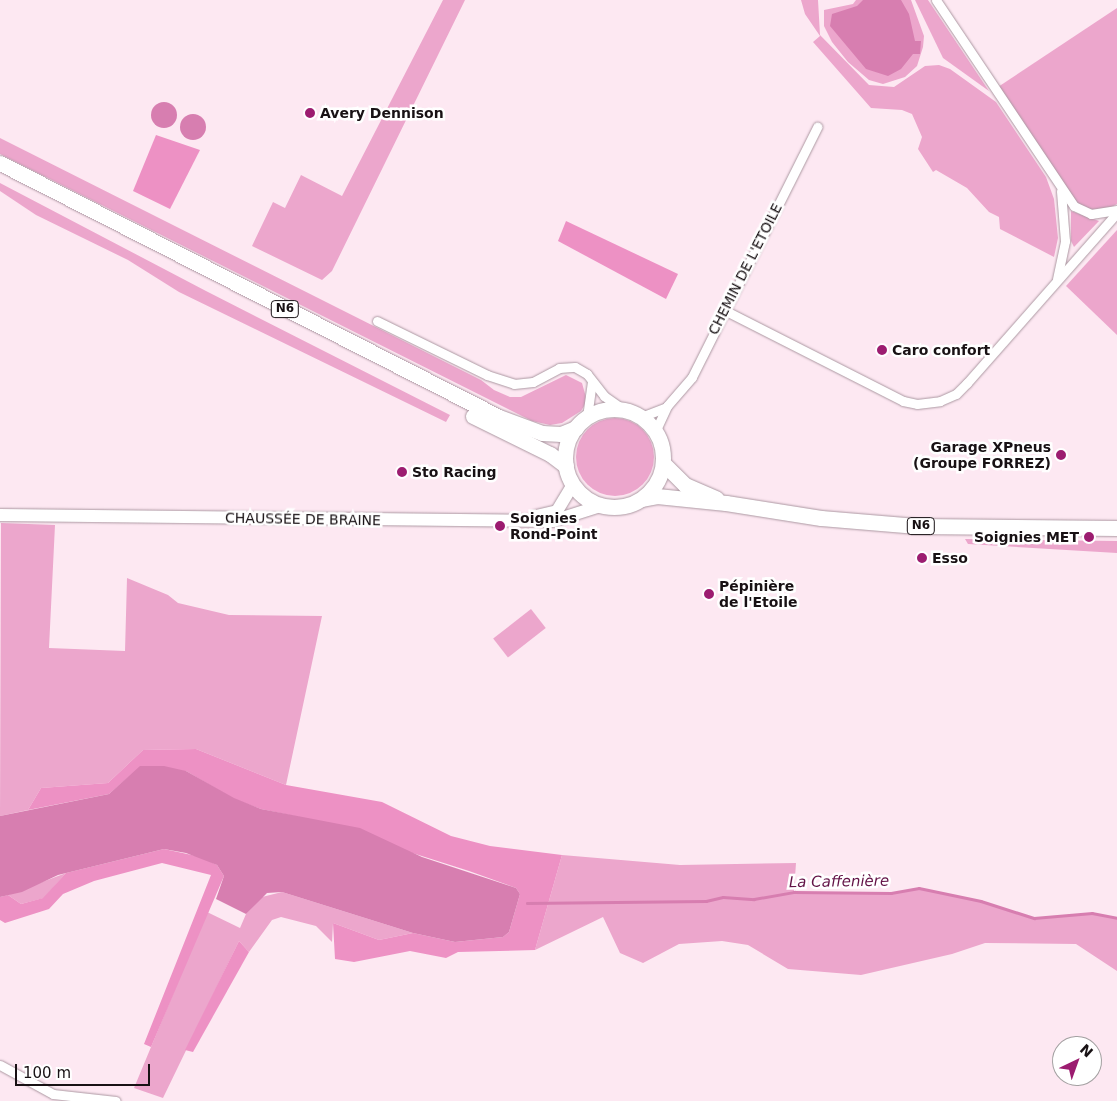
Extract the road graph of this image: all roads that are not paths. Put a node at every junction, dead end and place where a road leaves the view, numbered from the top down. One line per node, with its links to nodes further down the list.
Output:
1 (936, 0): 5 (street)
2 (817, 127): 8 (street, CHEMIN DE L'ETOILE)
3 (0, 163): 15 (main road, N6)
4 (0, 174): 18 (main road, N6)
5 (1060, 188): 6 (street); 7 (street)
6 (1117, 212): 7 (street)
7 (1056, 282): 8 (street)
8 (724, 310): 11 (street, CHEMIN DE L'ETOILE)
9 (378, 321): 10 (street)
10 (592, 381): 12 (street); 13 (street)
11 (667, 406): 14 (street, CHEMIN DE L'ETOILE); 16 (street, CHEMIN DE L'ETOILE)
12 (624, 410): 13 (main road); 14 (main road)
13 (587, 417): 15 (main road)
14 (641, 417): 16 (main road)
15 (576, 428): 18 (main road)
16 (655, 432): 17 (main road)
17 (663, 463): 20 (main road); 21 (main road, N6)
18 (566, 466): 19 (main road)
19 (573, 484): 22 (main road); 23 (street, CHAUSSÉE DE BRAINE)
20 (642, 499): 21 (main road, N6); 22 (main road, N6)
21 (726, 503): 25 (main road, N6)
22 (602, 505): 24 (street, CHAUSSÉE DE BRAINE)
23 (0, 508)
24 (0, 514)
25 (1117, 528)
26 (0, 1064): 27 (street)
27 (50, 1097): 28 (street)
28 (116, 1101)

